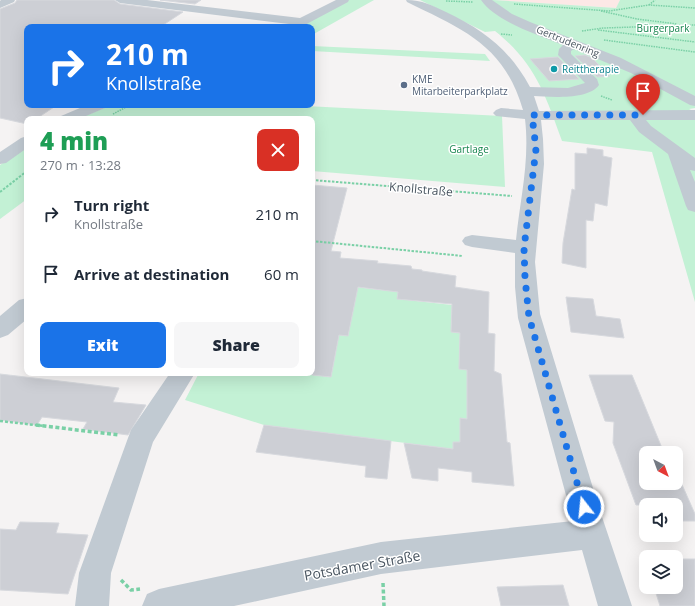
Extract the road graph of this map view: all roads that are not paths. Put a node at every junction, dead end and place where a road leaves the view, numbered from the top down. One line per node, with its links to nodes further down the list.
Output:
1 (10, 0): 6 (street)
2 (120, 0): 7 (street)
3 (344, 0): 7 (street)
4 (410, 0): 9 (street)
5 (486, 0): 8 (street, Gertrudenring)
6 (0, 5)
7 (297, 24)
8 (574, 44): 11 (street); 12 (street, Gertrudenring)
9 (509, 64): 10 (street); 11 (street)
10 (492, 65)
11 (525, 92): 15 (street)
12 (695, 102)
13 (105, 110): 18 (street)
14 (501, 113): 15 (street)
15 (532, 115): 16 (street); 25 (street)
16 (634, 115): 17 (street); 20 (street)
17 (695, 115)
18 (79, 116)
19 (24, 143): 21 (street)
20 (676, 154): 22 (street); 23 (street)
21 (0, 159)
22 (695, 166)
23 (695, 206)
24 (468, 248): 25 (street)
25 (524, 248): 29 (street)
26 (24, 309): 27 (street)
27 (0, 329)
28 (181, 376): 31 (street)
29 (591, 534): 30 (street, Potsdamer Straße); 32 (street)
30 (153, 597)
31 (92, 606)
32 (615, 606)

